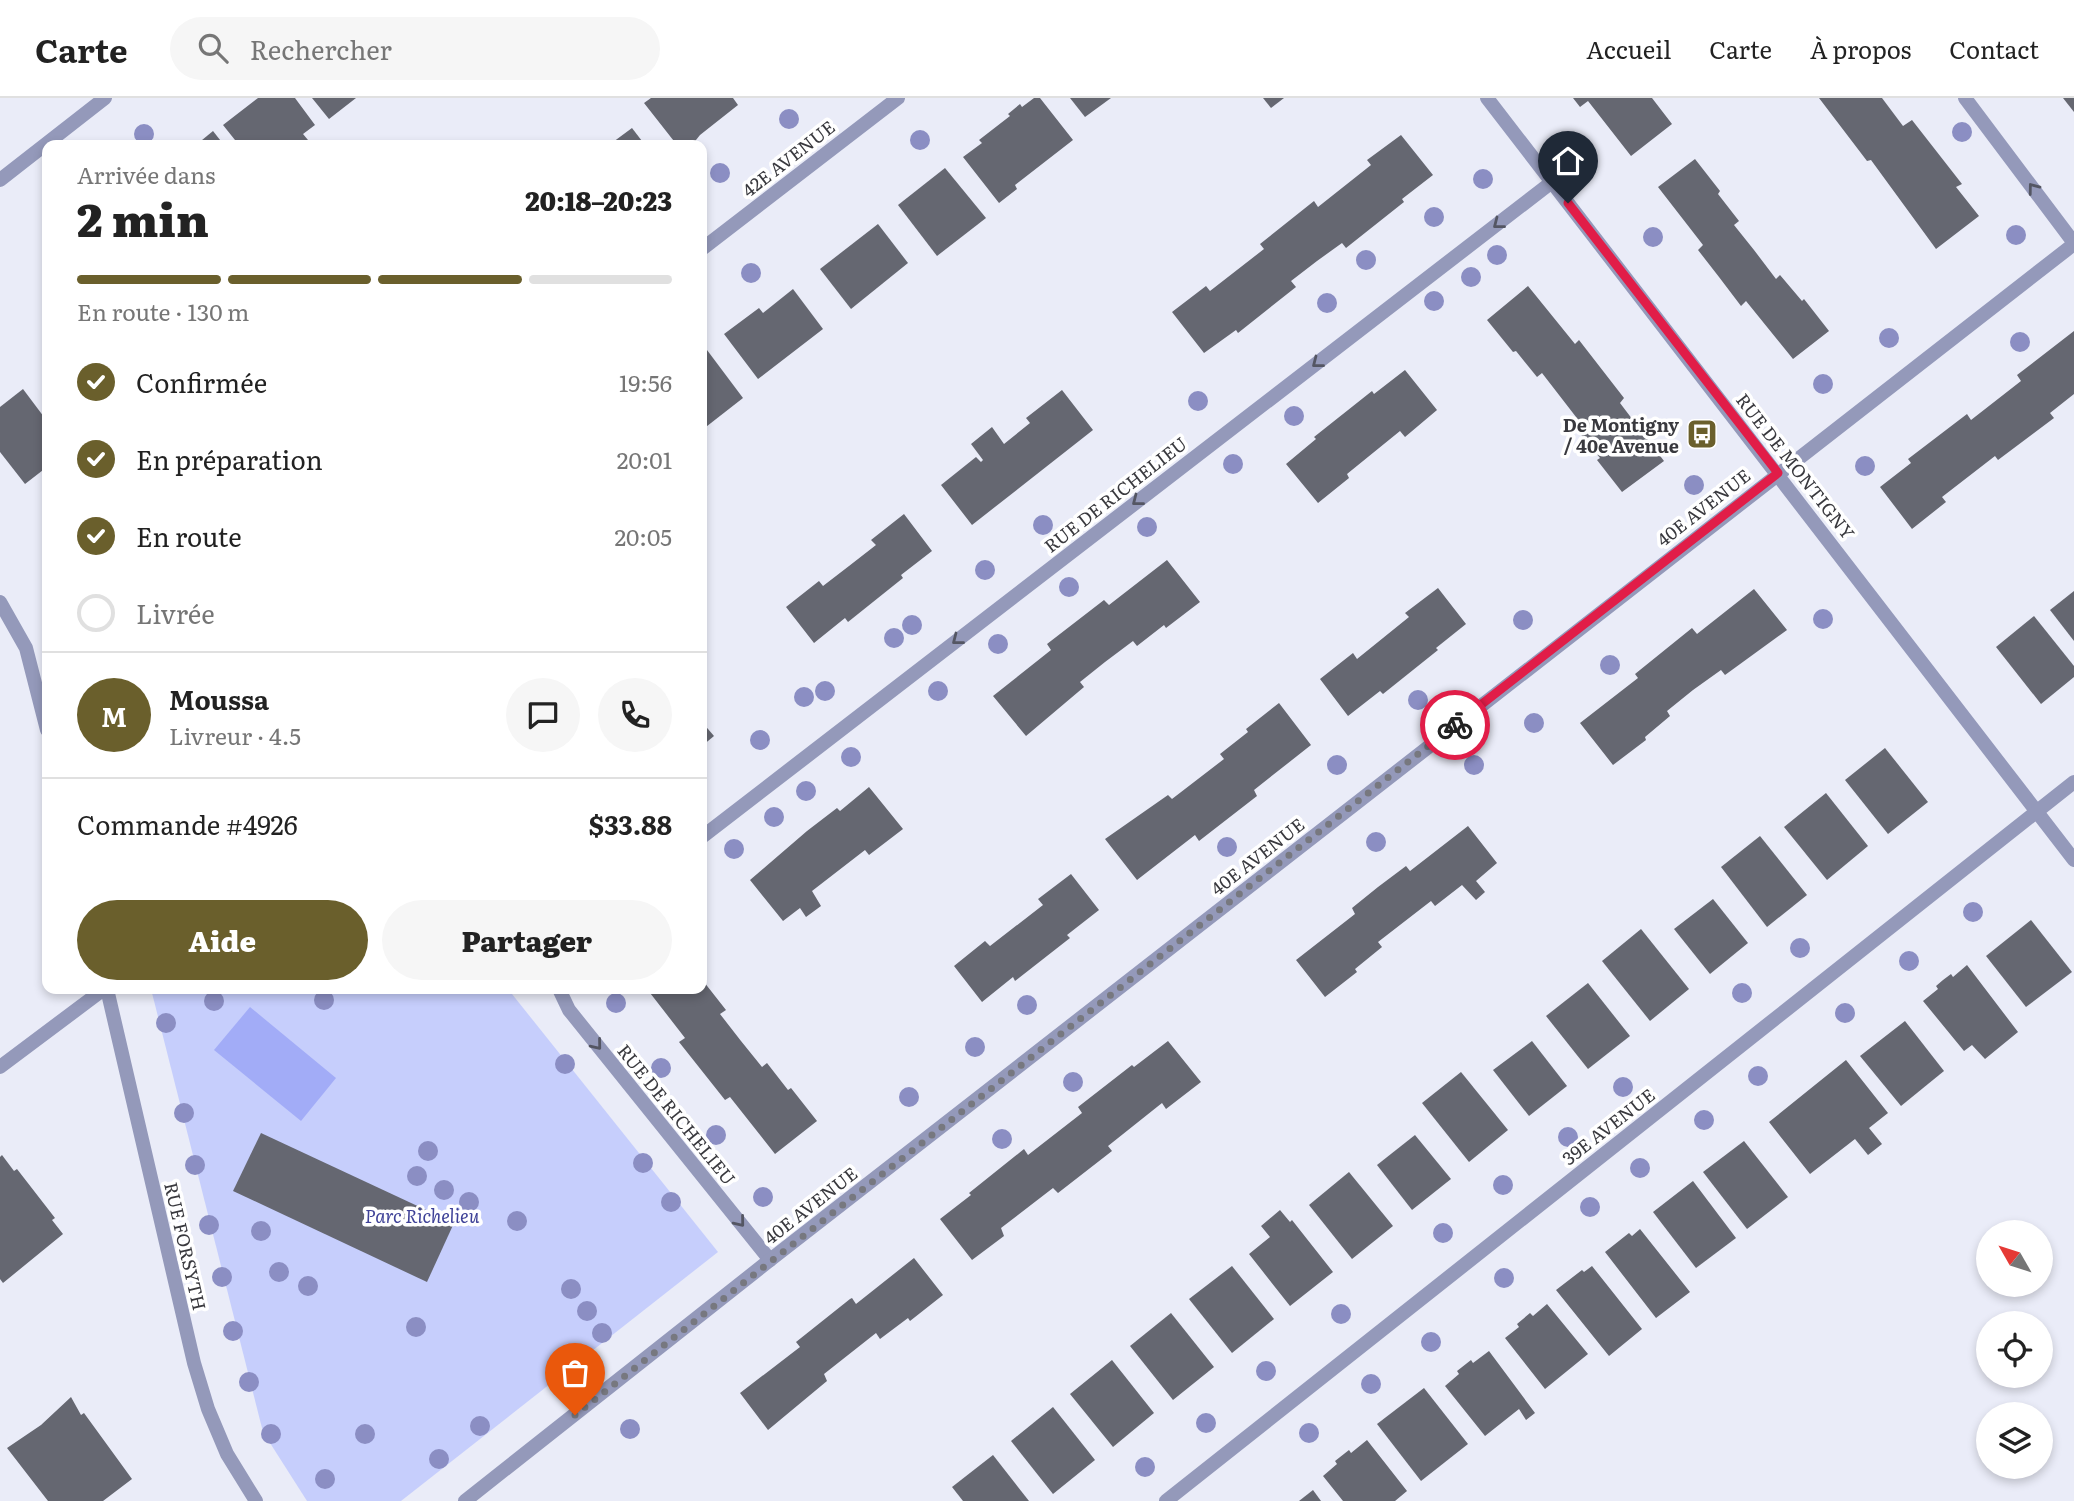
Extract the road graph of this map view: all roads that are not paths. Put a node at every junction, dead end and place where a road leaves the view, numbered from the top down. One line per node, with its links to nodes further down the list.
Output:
1 (105, 98): 5 (street)
2 (898, 98): 10 (street, 42E AVENUE)
3 (1486, 98): 8 (street, RUE DE MONTIGNY)
4 (1965, 98): 9 (street, one-way to 4)
5 (51, 140)
6 (42, 147): 7 (street)
7 (0, 180)
8 (1552, 182): 11 (street, RUE DE MONTIGNY); 16 (street, RUE DE RICHELIEU, one-way to 16)
9 (2074, 243): 11 (street, 40E AVENUE)
10 (707, 245)
11 (1778, 473): 15 (street, RUE DE MONTIGNY); 22 (street, 40E AVENUE)
12 (0, 602): 13 (street)
13 (42, 710)
14 (2074, 782): 15 (street, 39E AVENUE)
15 (2036, 811): 17 (street, RUE DE MONTIGNY); 25 (street, 39E AVENUE)
16 (707, 833)
17 (2074, 860)
18 (98, 994): 21 (street)
19 (106, 994): 23 (street, RUE FORSYTH)
20 (561, 994): 22 (street, RUE DE RICHELIEU, one-way to 22)
21 (0, 1067)
22 (770, 1260): 24 (street, 40E AVENUE)
23 (256, 1501)
24 (465, 1501)
25 (1166, 1501)

